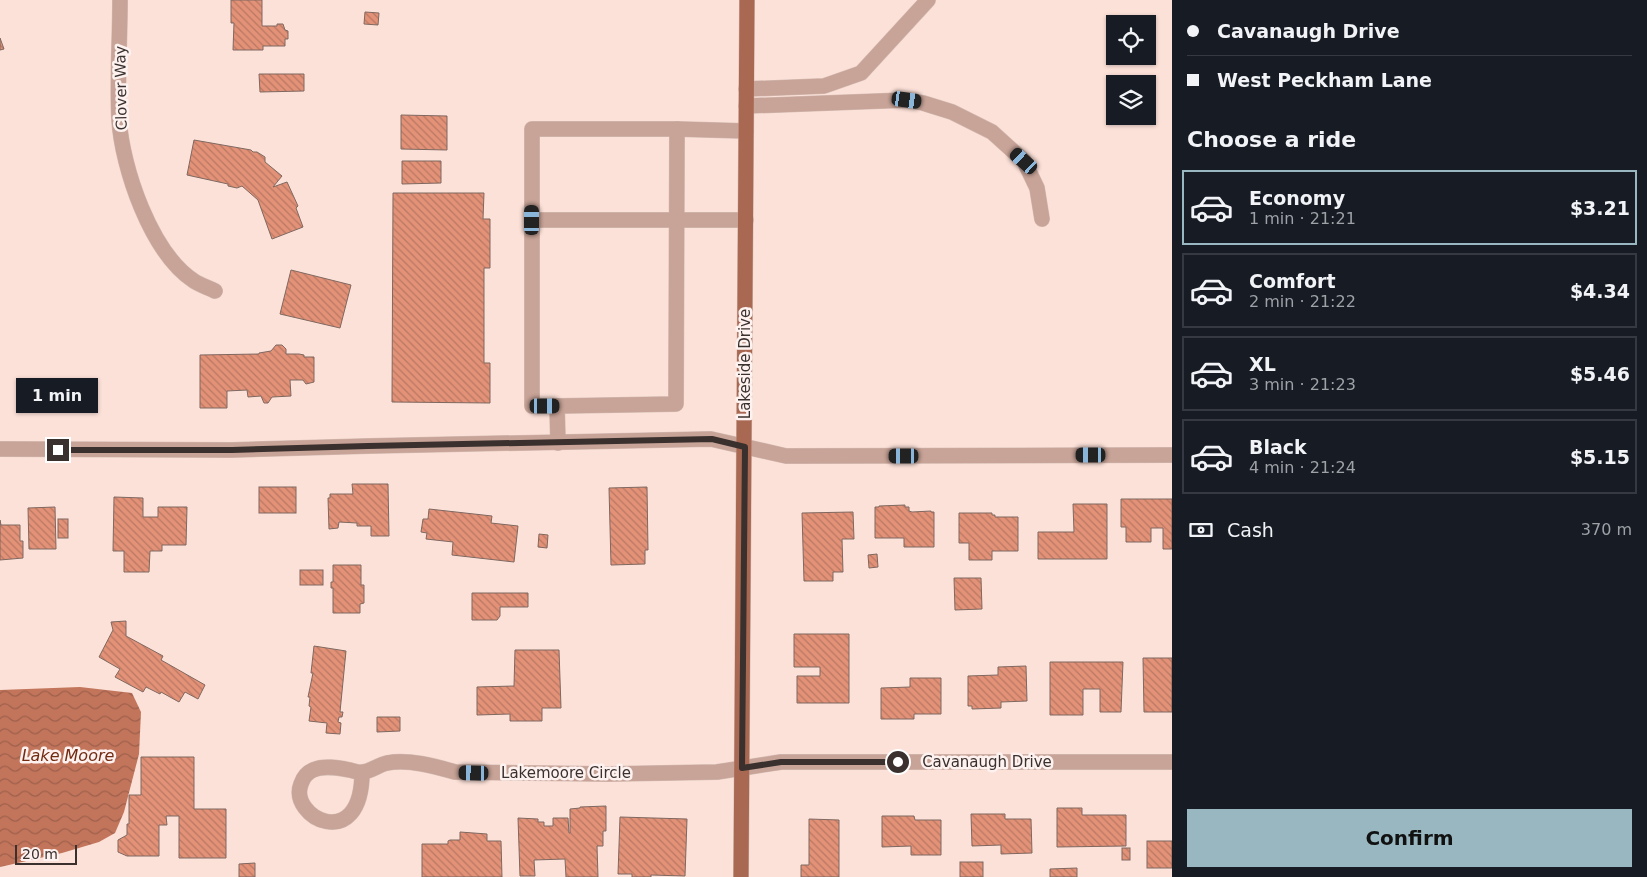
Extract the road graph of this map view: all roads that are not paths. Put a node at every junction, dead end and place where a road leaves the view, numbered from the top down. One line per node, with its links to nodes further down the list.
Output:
1 (120, 0): 12 (street, Clover Way)
2 (747, 0): 4 (main road, Lakeside Drive)
3 (928, 0): 4 (street)
4 (746, 89): 5 (main road, Lakeside Drive)
5 (746, 106): 7 (main road, Lakeside Drive); 8 (street)
6 (677, 129): 7 (street); 9 (street); 10 (street)
7 (746, 130): 11 (main road, Lakeside Drive)
8 (1042, 219)
9 (532, 220): 10 (street); 13 (street)
10 (677, 220): 11 (street); 13 (street)
11 (746, 220): 15 (main road, Lakeside Drive)
12 (215, 291)
13 (557, 406): 14 (street)
14 (558, 443): 15 (street); 16 (street)
15 (745, 447): 17 (street); 19 (main road, Lakeside Drive)
16 (0, 449)
17 (1172, 455)
18 (1172, 762): 19 (street, Cavanaugh Drive)
19 (742, 768): 20 (street, Lakemoore Circle); 21 (main road, Lakeside Drive)
20 (362, 772): 20 (street, Lakemoore Circle)
21 (741, 877)

